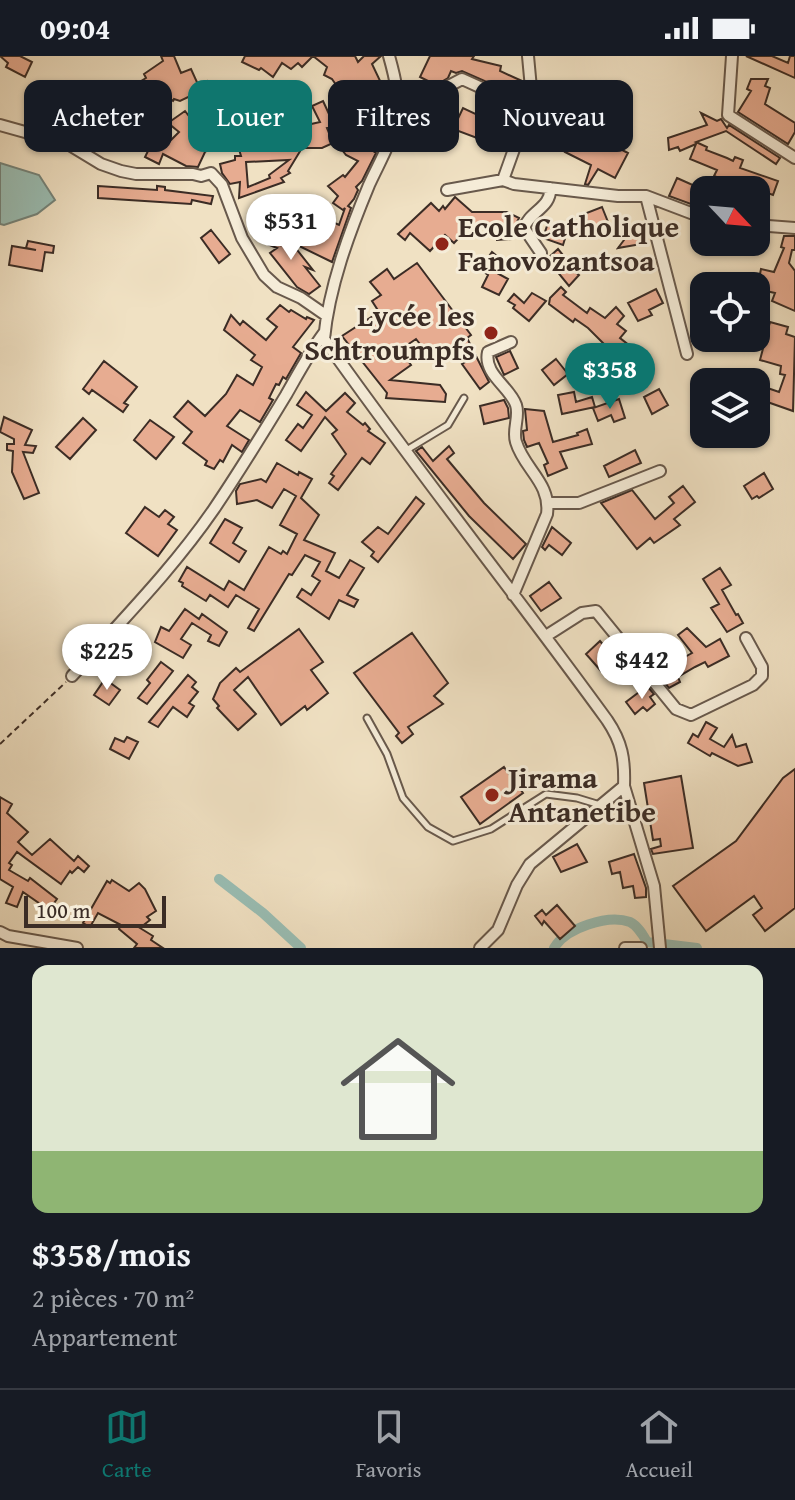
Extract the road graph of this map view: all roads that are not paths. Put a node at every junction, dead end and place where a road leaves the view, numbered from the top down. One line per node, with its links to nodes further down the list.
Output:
1 (389, 56): 16 (street)
2 (528, 56): 4 (street)
3 (732, 56): 7 (street)
4 (530, 80)
5 (0, 125): 16 (street)
6 (513, 152): 8 (street)
7 (795, 158)
8 (503, 180): 9 (street); 10 (street)
9 (550, 188): 11 (street); 15 (street)
10 (447, 190)
11 (646, 196): 12 (street); 19 (street)
12 (690, 213)
13 (770, 226): 14 (street)
14 (795, 228)
15 (541, 253)
16 (327, 316): 17 (street)
17 (324, 333): 21 (street); 27 (street)
18 (511, 342): 23 (street)
19 (687, 354)
20 (464, 398): 21 (lane)
21 (405, 451): 24 (street)
22 (660, 471): 23 (street)
23 (548, 503): 24 (street)
24 (513, 595): 25 (street)
25 (546, 636): 26 (street); 29 (street)
26 (746, 638)
27 (72, 676)
28 (367, 718): 30 (lane)
29 (624, 786): 30 (street); 36 (street)
30 (600, 805): 33 (street)
31 (0, 932): 32 (street)
32 (77, 948)
33 (480, 948)
34 (625, 948): 35 (street)
35 (641, 948)
36 (660, 948)

